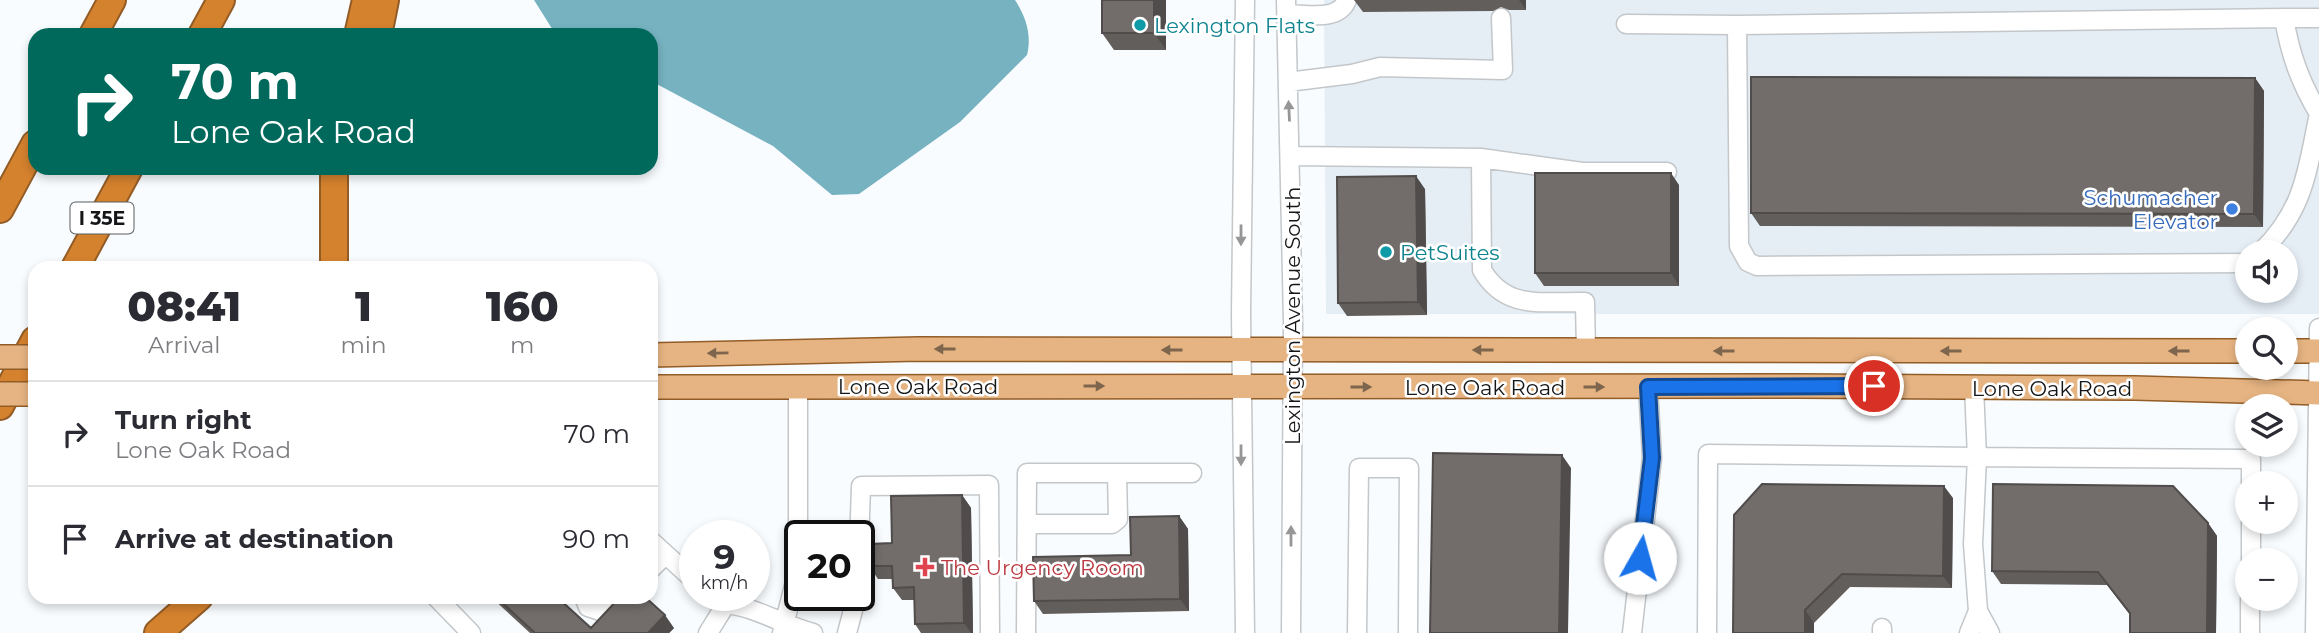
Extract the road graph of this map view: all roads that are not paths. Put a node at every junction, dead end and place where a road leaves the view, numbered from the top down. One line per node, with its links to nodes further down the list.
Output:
1 (112, 0): 13 (highway)
2 (221, 0): 14 (highway)
3 (366, 0): 15 (highway)
4 (385, 0): 16 (highway)
5 (1245, 0): 32 (street, one-way to 32)
6 (1346, 0): 7 (street)
7 (1286, 7): 17 (street, Lexington Avenue South)
8 (1501, 18): 17 (street)
9 (2284, 18): 10 (street); 12 (street); 18 (street)
10 (2319, 18)
11 (1626, 24): 12 (street)
12 (1737, 24): 30 (street)
13 (97, 28)
14 (206, 28)
15 (360, 28)
16 (379, 28)
17 (1288, 82): 19 (street, Lexington Avenue South, one-way to 17)
18 (2319, 114): 27 (street)
19 (1291, 156): 21 (street); 33 (street, Lexington Avenue South)
20 (28, 157): 26 (highway)
21 (1481, 158): 22 (street); 34 (street)
22 (1667, 172)
23 (125, 175): 29 (highway, I 35E)
24 (334, 175): 28 (highway)
25 (352, 175): 28 (highway)
26 (0, 209)
27 (2271, 240)
28 (334, 260)
29 (79, 261)
30 (2235, 263)
31 (2319, 328): 37 (street)
32 (1241, 350): 33 (main road, Lone Oak Road); 39 (main road, Lone Oak Road, one-way to 39); 44 (street)
33 (1293, 350): 34 (main road, Lone Oak Road, one-way to 33); 45 (street, Lexington Avenue South)
34 (1586, 351): 35 (main road, Lone Oak Road, one-way to 34)
35 (2235, 351)
36 (2298, 351): 37 (main road)
37 (2318, 351): 48 (street)
38 (28, 353): 51 (highway)
39 (658, 355)
40 (0, 357): 41 (main road, bridge)
41 (28, 357)
42 (798, 386): 43 (main road, Lone Oak Road); 44 (main road, Lone Oak Road, one-way to 44); 71 (street)
43 (658, 387)
44 (1241, 387): 45 (main road, Lone Oak Road); 79 (street, one-way to 79)
45 (1293, 387): 46 (main road, Lone Oak Road, one-way to 46); 80 (street, Lexington Avenue South, one-way to 45)
46 (1648, 387): 47 (main road, Lone Oak Road); 83 (street)
47 (1974, 387): 48 (main road, Lone Oak Road); 52 (street)
48 (2318, 393): 88 (street)
49 (0, 394): 50 (main road, bridge)
50 (28, 394)
51 (0, 406)
52 (1977, 457): 53 (street); 69 (street); 84 (street)
53 (2251, 471)
54 (1117, 473): 55 (street); 57 (street); 57 (street)
55 (1192, 473)
56 (860, 520): 77 (street)
57 (1027, 524): 78 (street)
58 (658, 548): 59 (street)
59 (665, 555): 60 (street); 61 (street)
60 (658, 562)
61 (679, 567)
62 (191, 604): 72 (highway)
63 (443, 604): 73 (street)
64 (587, 604): 65 (street)
65 (614, 604)
66 (715, 611): 74 (street)
67 (754, 611): 71 (street)
68 (853, 611): 76 (street)
69 (1978, 611): 85 (street); 86 (street)
70 (2250, 611): 87 (street)
71 (784, 629): 75 (street)
72 (158, 633)
73 (471, 633)
74 (708, 633)
75 (813, 633)
76 (847, 633)
77 (990, 633)
78 (1026, 633)
79 (1245, 633)
80 (1290, 633)
81 (1357, 633): 82 (street)
82 (1408, 633)
83 (1632, 633)
84 (1707, 633)
85 (1969, 633)
86 (1990, 633)
87 (2250, 633)
88 (2315, 633)

